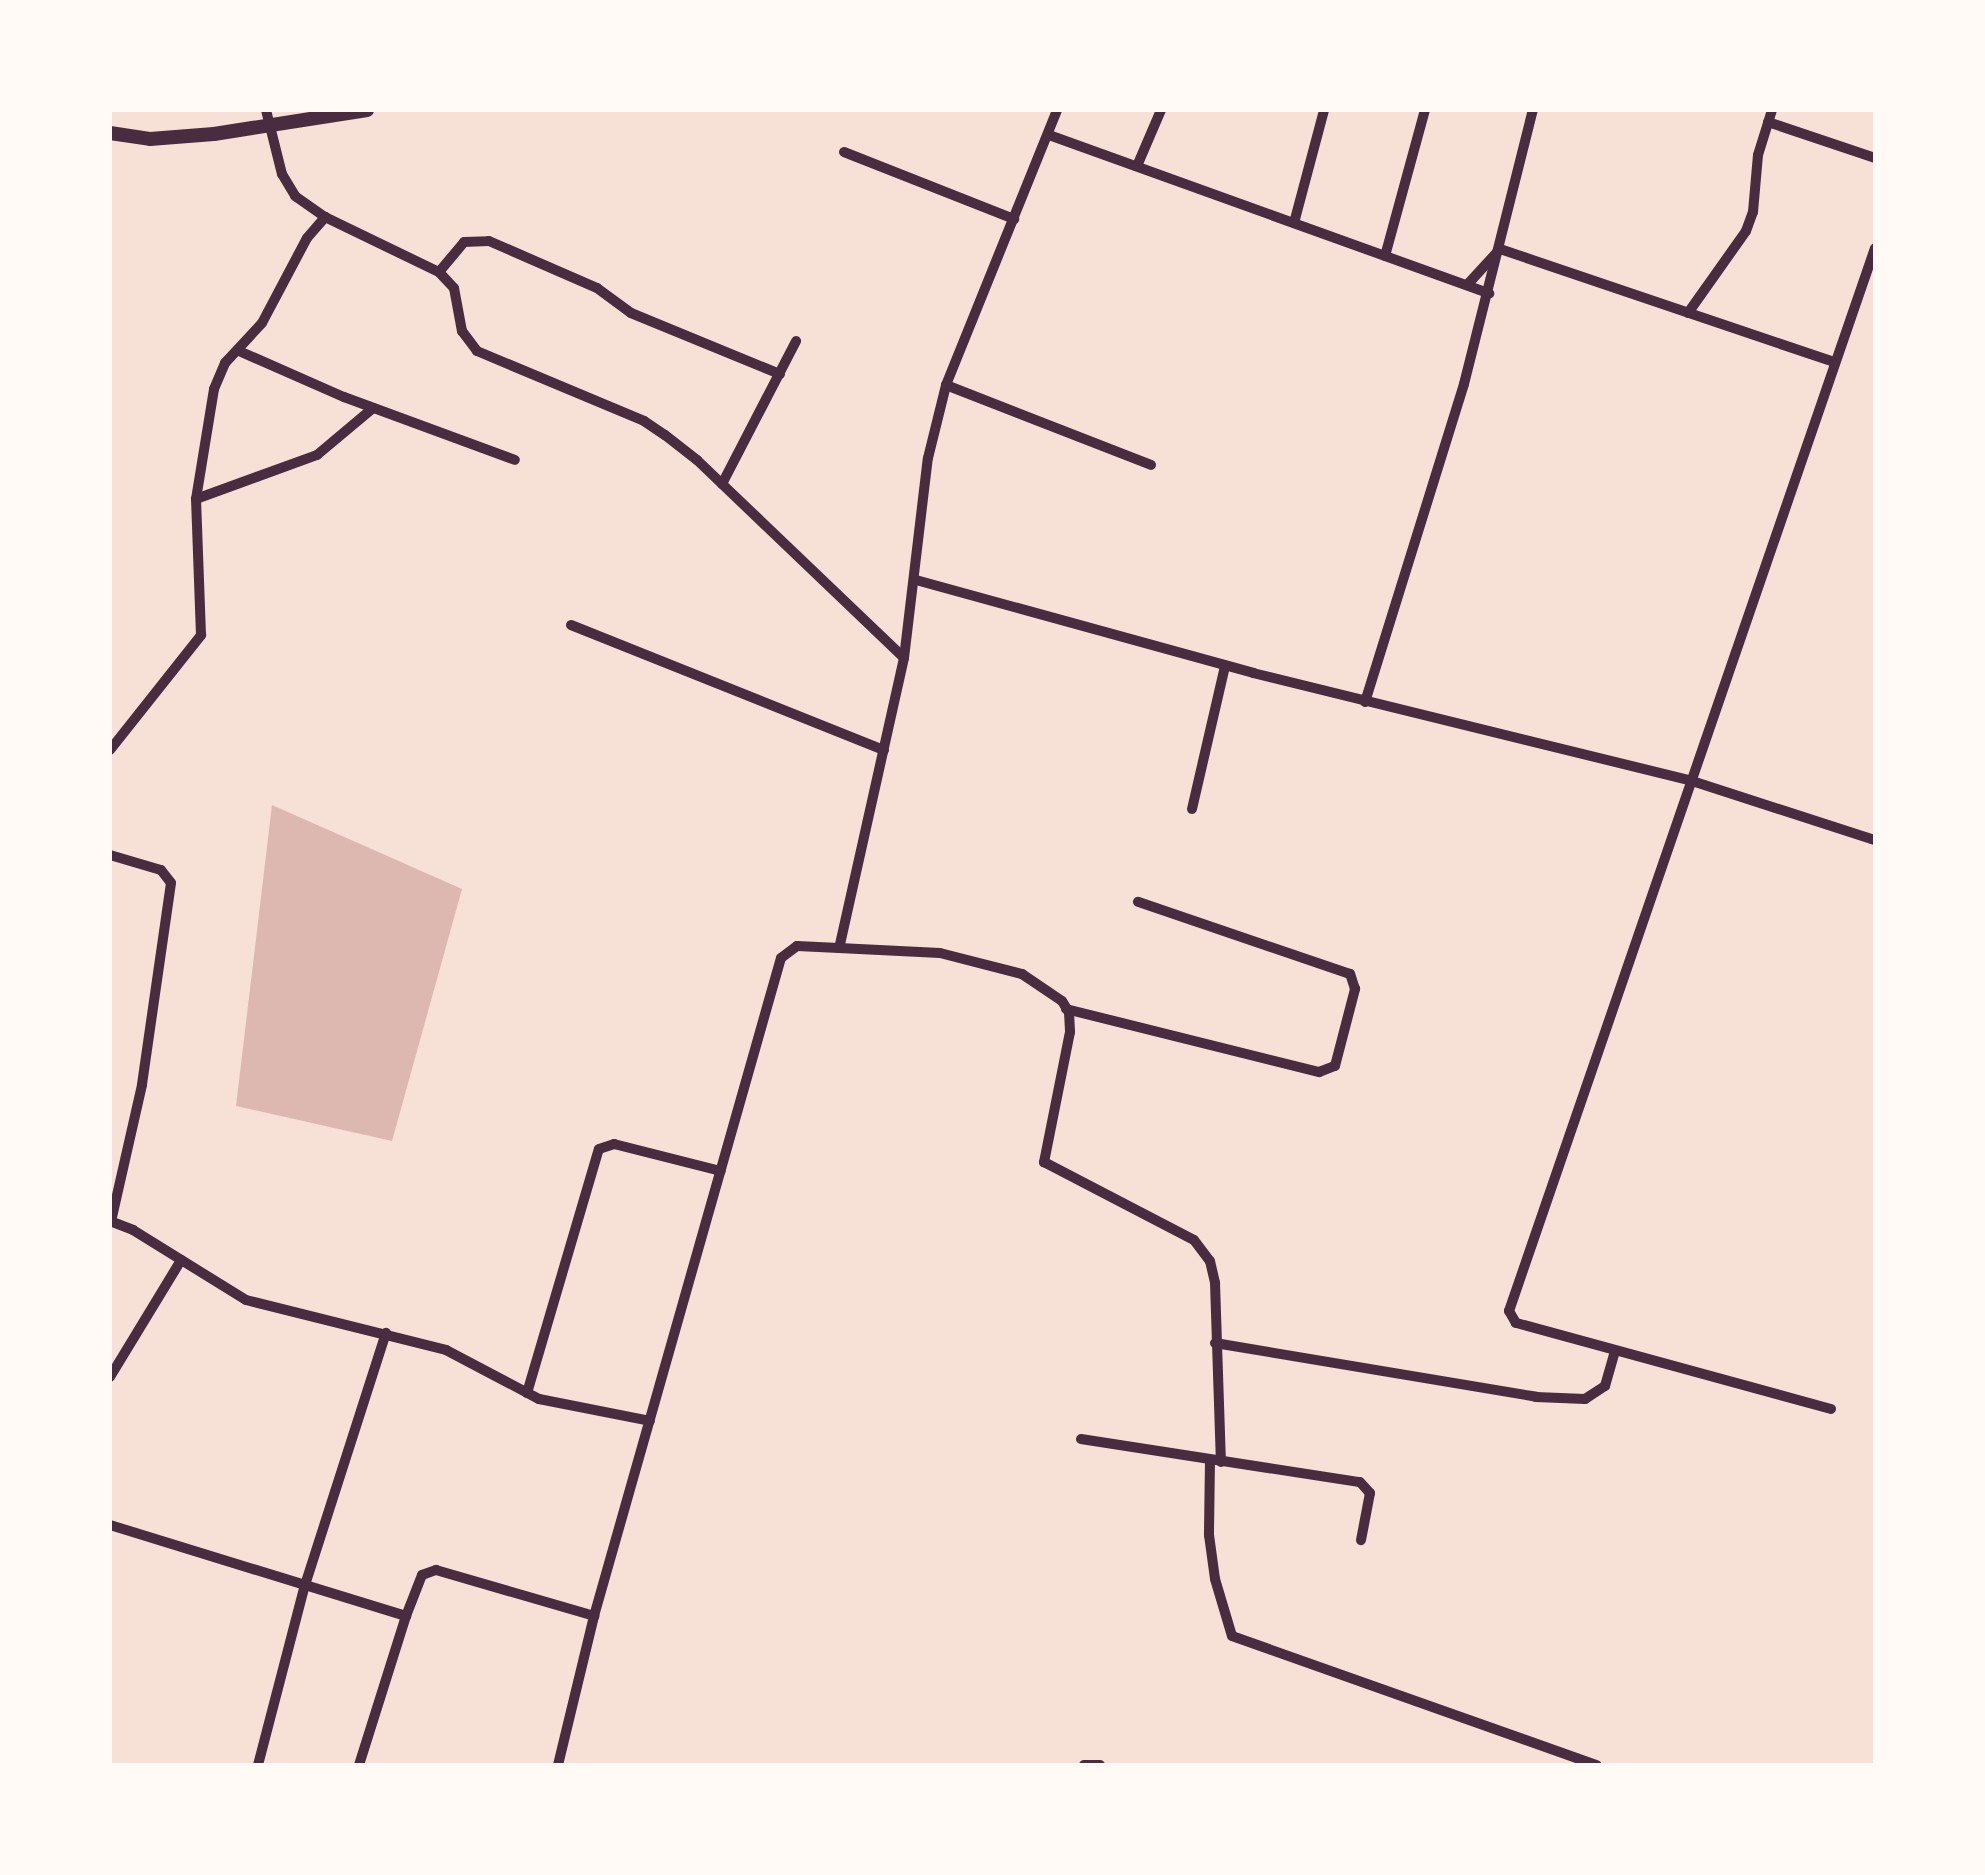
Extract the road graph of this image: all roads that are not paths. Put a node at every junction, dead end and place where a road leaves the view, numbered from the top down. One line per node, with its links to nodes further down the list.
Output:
1 (266, 110): 9 (street)
2 (367, 110): 9 (street)
3 (1058, 110): 11 (street)
4 (1160, 110): 14 (street)
5 (1324, 110): 17 (street)
6 (1424, 110): 20 (street)
7 (1533, 110): 19 (street)
8 (1770, 116): 13 (street); 24 (street)
9 (269, 126): 10 (street); 15 (street)
10 (110, 133)
11 (1049, 134): 14 (street); 16 (street)
12 (844, 152): 16 (street)
13 (1875, 158)
14 (1137, 166): 17 (street)
15 (325, 217): 21 (street); 26 (street)
16 (1014, 220): 29 (street)
17 (1294, 223): 20 (street)
18 (1875, 248): 27 (street)
19 (1500, 249): 22 (street); 23 (street); 24 (street)
20 (1385, 256): 22 (street)
21 (439, 272): 28 (street); 33 (street)
22 (1467, 285): 23 (street)
23 (1490, 294): 39 (street)
24 (1688, 313): 27 (street)
25 (796, 341): 28 (street)
26 (239, 351): 30 (street); 34 (street)
27 (1833, 362): 42 (street)
28 (780, 374): 33 (street)
29 (946, 386): 32 (street); 35 (street)
30 (373, 408): 31 (street); 34 (street)
31 (515, 460)
32 (1151, 465)
33 (722, 484): 37 (street)
34 (196, 499): 40 (street)
35 (916, 580): 37 (street); 38 (street)
36 (570, 624): 41 (street)
37 (904, 658): 41 (street)
38 (1226, 666): 39 (street); 43 (street)
39 (1365, 702): 42 (street)
40 (110, 750)
41 (884, 750): 47 (street)
42 (1689, 780): 44 (street); 54 (street)
43 (1192, 809)
44 (1875, 840)
45 (110, 855): 50 (street)
46 (1138, 902): 48 (street)
47 (839, 948): 48 (street); 49 (street)
48 (1066, 1009): 53 (street)
49 (721, 1170): 56 (street); 58 (street)
50 (111, 1221): 51 (street)
51 (181, 1260): 52 (street); 55 (street)
52 (386, 1333): 56 (street); 63 (street)
53 (1215, 1344): 54 (street); 60 (street)
54 (1615, 1350): 57 (street)
55 (110, 1377)
56 (526, 1393): 58 (street)
57 (1831, 1409)
58 (650, 1421): 65 (street)
59 (1082, 1439): 60 (street)
60 (1216, 1461): 62 (street); 71 (street)
61 (110, 1525): 63 (street)
62 (1361, 1540)
63 (305, 1585): 64 (street); 66 (street)
64 (406, 1616): 65 (street); 67 (street)
65 (594, 1616): 68 (street)
66 (258, 1765)
67 (359, 1765)
68 (558, 1765)
69 (1084, 1765): 70 (street)
70 (1100, 1765)
71 (1597, 1765)

